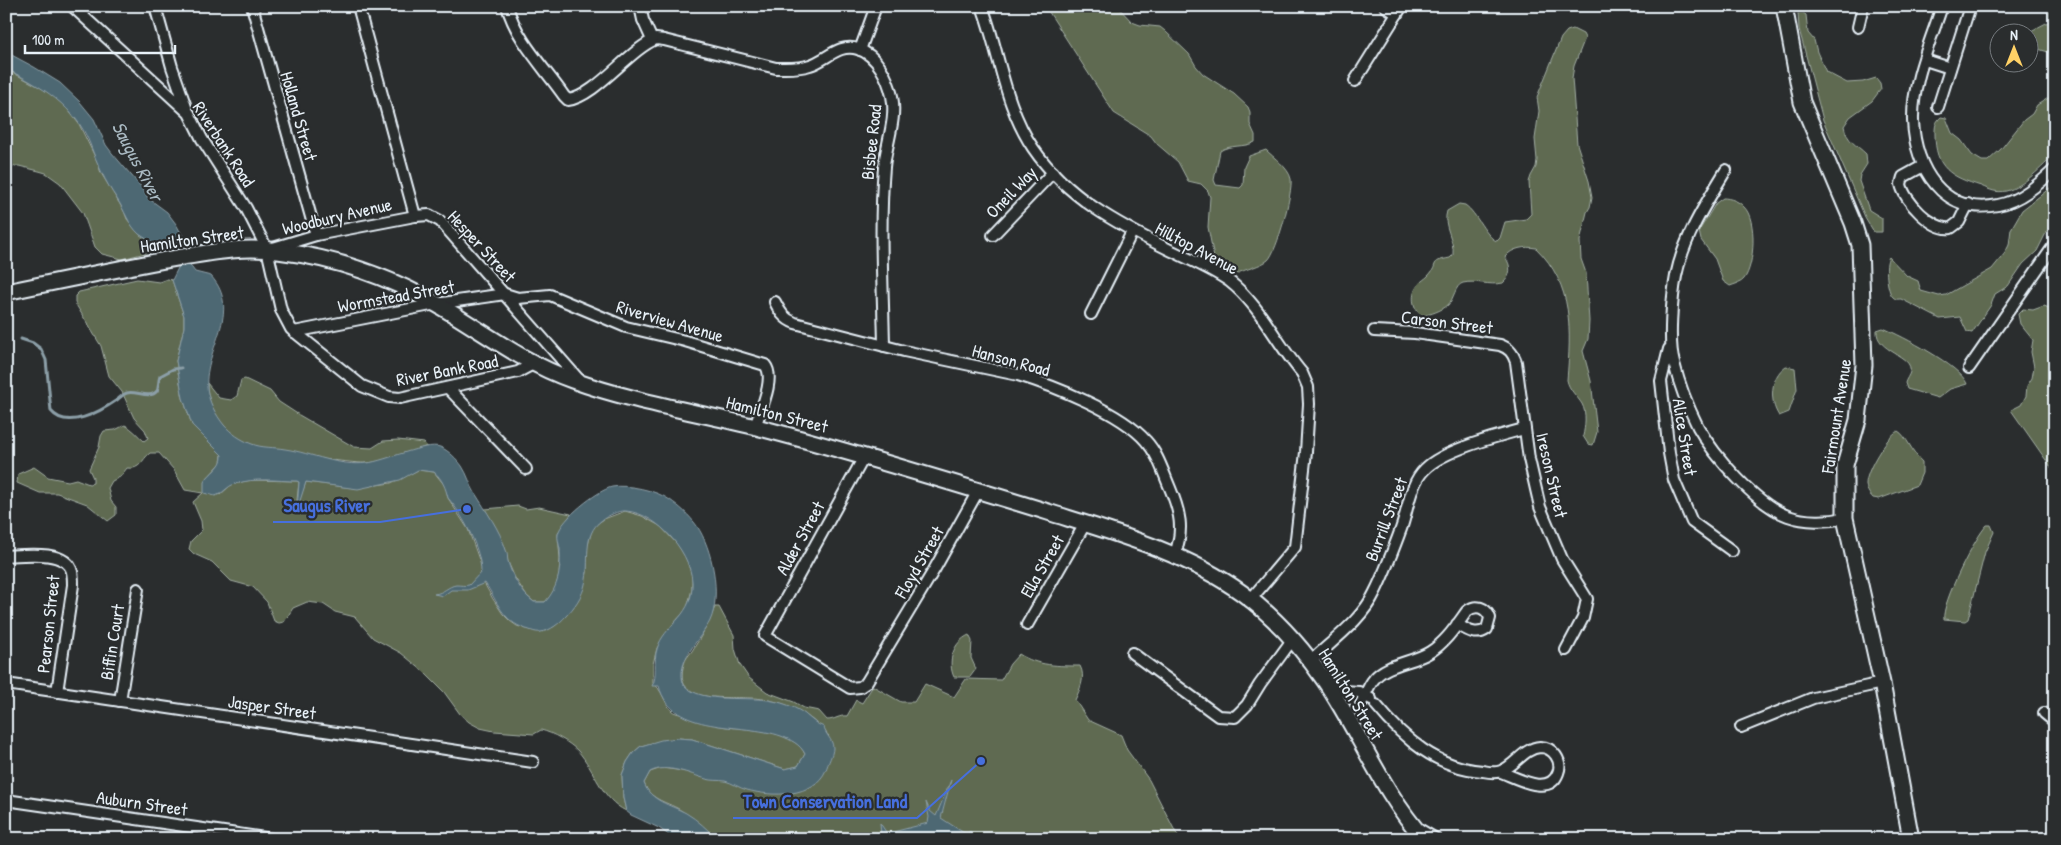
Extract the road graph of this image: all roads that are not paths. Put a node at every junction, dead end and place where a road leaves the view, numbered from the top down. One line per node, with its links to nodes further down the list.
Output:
1 (72, 6): 22 (street, Riverbank Road)
2 (155, 6): 22 (street)
3 (252, 6): 30 (street, Holland Street)
4 (358, 6): 28 (street)
5 (507, 6): 16 (street)
6 (640, 6): 16 (street)
7 (876, 6): 17 (street)
8 (982, 6): 26 (street, Hilltop Avenue)
9 (1385, 6): 14 (street)
10 (1784, 6): 53 (main road, Fairmount Avenue)
11 (1863, 6): 15 (street)
12 (1942, 6): 18 (street)
13 (1970, 6): 19 (street)
14 (1400, 10): 20 (street)
15 (1858, 27)
16 (652, 40): 17 (street)
17 (860, 50): 42 (street, Bisbee Road)
18 (1924, 60): 19 (street); 23 (street)
19 (1950, 68): 21 (street)
20 (1355, 81)
21 (1938, 107)
22 (189, 113): 33 (street, Riverbank Road)
23 (1922, 166): 27 (street); 27 (street)
24 (2055, 169): 27 (street)
25 (1726, 170): 41 (street)
26 (1053, 172): 29 (street, Hilltop Avenue); 31 (street, Oneil Way)
27 (1968, 204)
28 (415, 216): 30 (street, Woodbury Avenue); 35 (street, Hesper Street)
29 (1132, 232): 38 (street); 59 (street, Hilltop Avenue)
30 (316, 235): 33 (street, Woodbury Avenue)
31 (993, 235)
32 (2055, 244): 45 (street)
33 (267, 249): 34 (main road, Hamilton Street); 37 (main road, Hamilton Street); 40 (street, River Bank Road)
34 (6, 292)
35 (505, 294): 37 (street, Wormstead Street); 46 (street, Hesper Street); 48 (street, Riverview Avenue)
36 (775, 302): 42 (street, Hanson Road)
37 (436, 304): 40 (street, Wormstead Street); 44 (main road, Hamilton Street)
38 (1091, 314)
39 (1374, 331): 43 (street, Carson Street)
40 (294, 332): 47 (street, River Bank Road)
41 (1672, 336): 53 (street); 55 (street, Alice Street)
42 (884, 346): 56 (street, Hanson Road)
43 (1512, 353): 49 (street, Ireson Street)
44 (533, 364): 46 (main road, Hamilton Street); 47 (street, River Bank Road)
45 (1969, 368)
46 (583, 384): 48 (main road, Hamilton Street)
47 (448, 388): 51 (street)
48 (755, 427): 50 (main road, Hamilton Street)
49 (1524, 429): 64 (street, Ireson Street); 66 (street, Burrill Street)
50 (864, 457): 52 (main road, Hamilton Street); 62 (street, Alder Street)
51 (526, 469)
52 (978, 490): 54 (main road, Hamilton Street); 62 (street, Floyd Street)
53 (1845, 518): 67 (main road, Fairmount Avenue)
54 (1085, 524): 56 (main road, Hamilton Street); 61 (street, Ella Street)
55 (1732, 551)
56 (1175, 554): 59 (main road, Hamilton Street)
57 (6, 556): 70 (street, Pearson Street)
58 (138, 588): 72 (street, Biffin Court)
59 (1251, 599): 63 (main road, Hamilton Street)
60 (1457, 624): 71 (street)
61 (1027, 625)
62 (765, 636)
63 (1292, 640): 65 (street); 66 (main road, Hamilton Street)
64 (1566, 650)
65 (1132, 653)
66 (1310, 662): 69 (main road, Hamilton Street)
67 (1882, 683): 76 (street); 84 (main road, Fairmount Avenue)
68 (6, 684): 70 (street, Jasper Street)
69 (1330, 690): 71 (street); 74 (main road, Hamilton Street)
70 (57, 692): 72 (street, Jasper Street)
71 (1363, 699): 74 (street); 78 (street)
72 (120, 701): 77 (street, Jasper Street)
73 (2044, 713): 75 (street)
74 (1344, 714): 80 (main road, Hamilton Street)
75 (2055, 722)
76 (1741, 728)
77 (533, 762)
78 (1501, 772): 78 (street)
79 (6, 800): 81 (street, Auburn Street)
80 (1413, 826): 82 (main road, Hamilton Street); 83 (street)
81 (272, 839)
82 (1424, 839)
83 (1436, 839)
84 (1911, 839)

